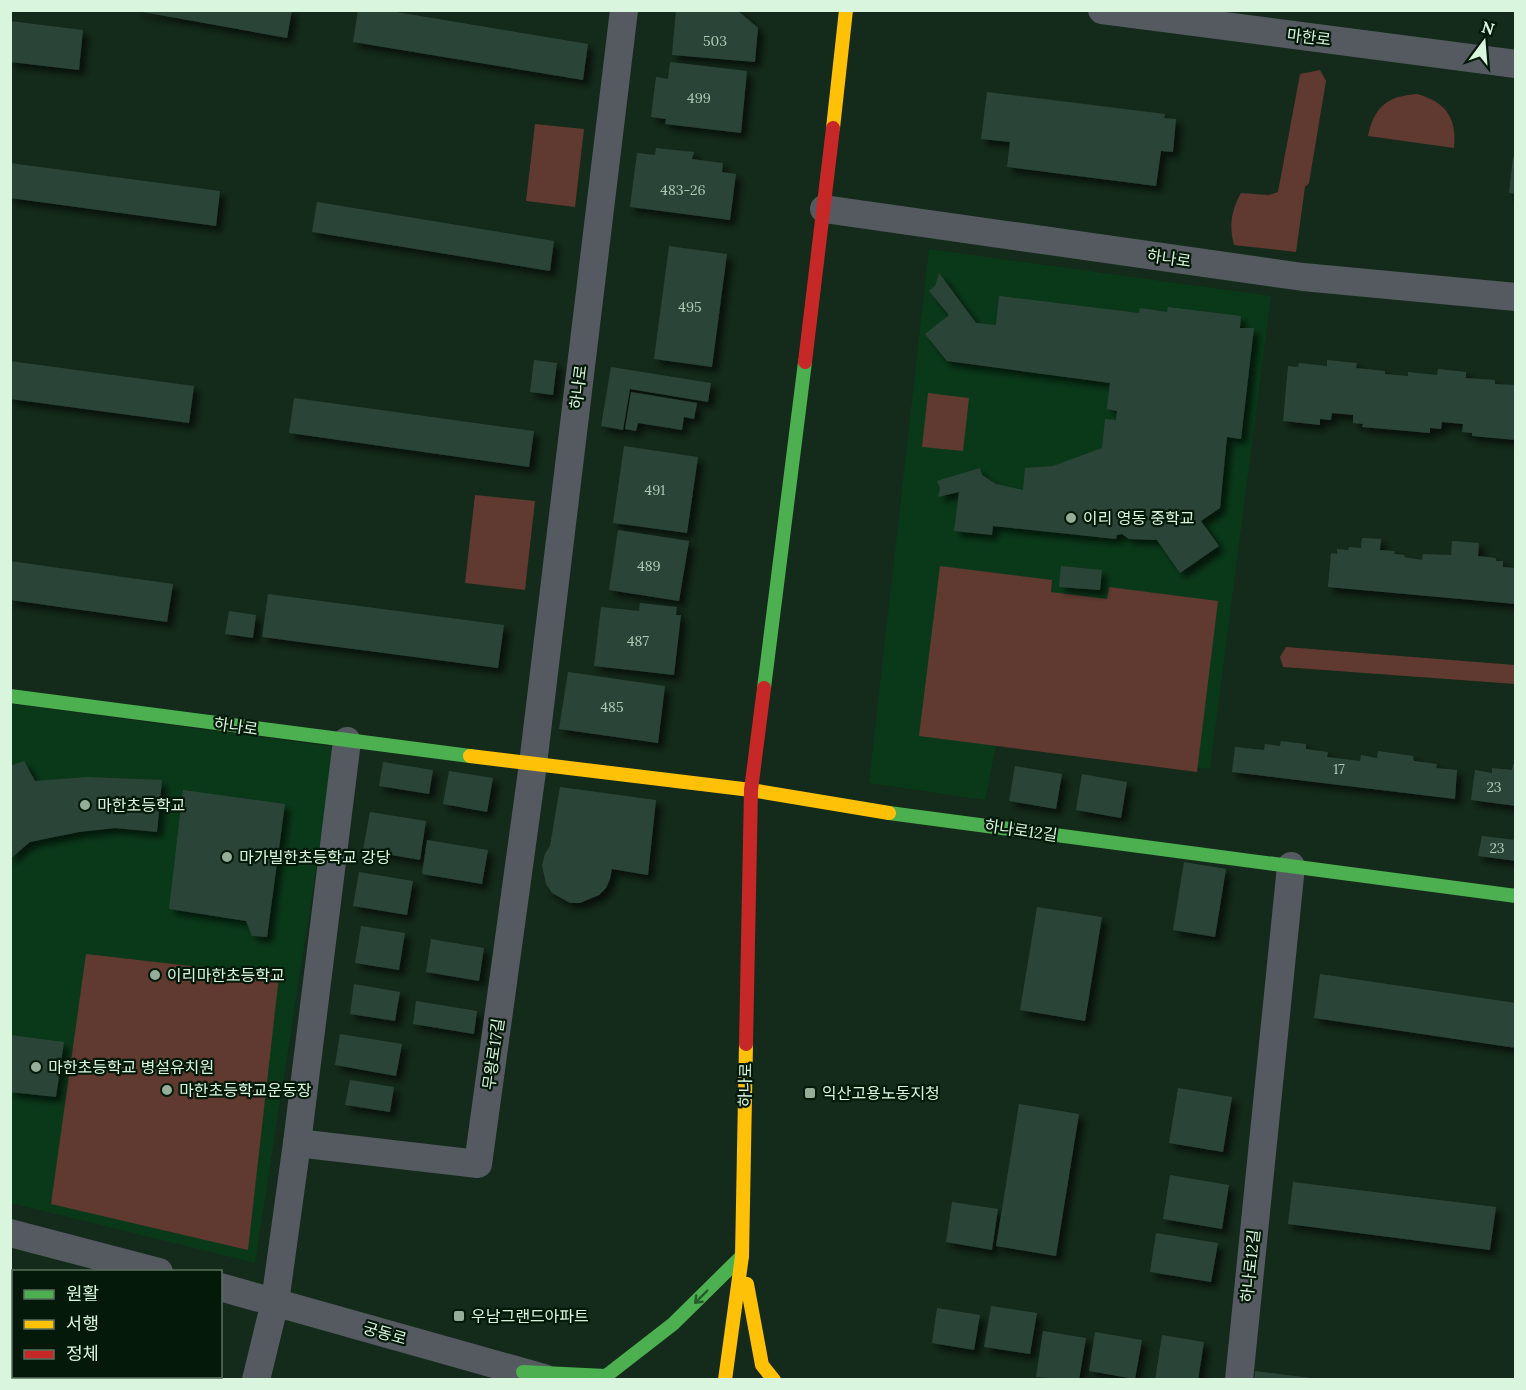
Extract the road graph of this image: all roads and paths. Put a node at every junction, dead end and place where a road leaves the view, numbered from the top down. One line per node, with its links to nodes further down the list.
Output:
1 (624, 10): 9 (street, 하나로)
2 (846, 10): 5 (street, 하나로)
3 (1102, 10): 4 (street, 마한로)
4 (1515, 64)
5 (824, 209): 6 (street, 하나로); 10 (street, 하나로)
6 (1515, 297)
7 (10, 696): 8 (street, 하나로)
8 (347, 741): 9 (street, 하나로); 13 (street)
9 (533, 764): 10 (street, 하나로); 13 (street, 무왕로17길)
10 (751, 790): 11 (street, 하나로12길); 15 (street, 하나로)
11 (1291, 866): 12 (street, 하나로12길); 23 (street, 하나로12길)
12 (1515, 896)
13 (297, 1143): 18 (street)
14 (10, 1233): 16 (street)
15 (742, 1256): 19 (street, one-way to 19); 21 (street, 하나로); 22 (street)
16 (151, 1270)
17 (222, 1288): 18 (street, 궁동로)
18 (275, 1302): 19 (street, 궁동로); 20 (street)
19 (537, 1377)
20 (256, 1380)
21 (725, 1380)
22 (774, 1380)
23 (1239, 1380)

